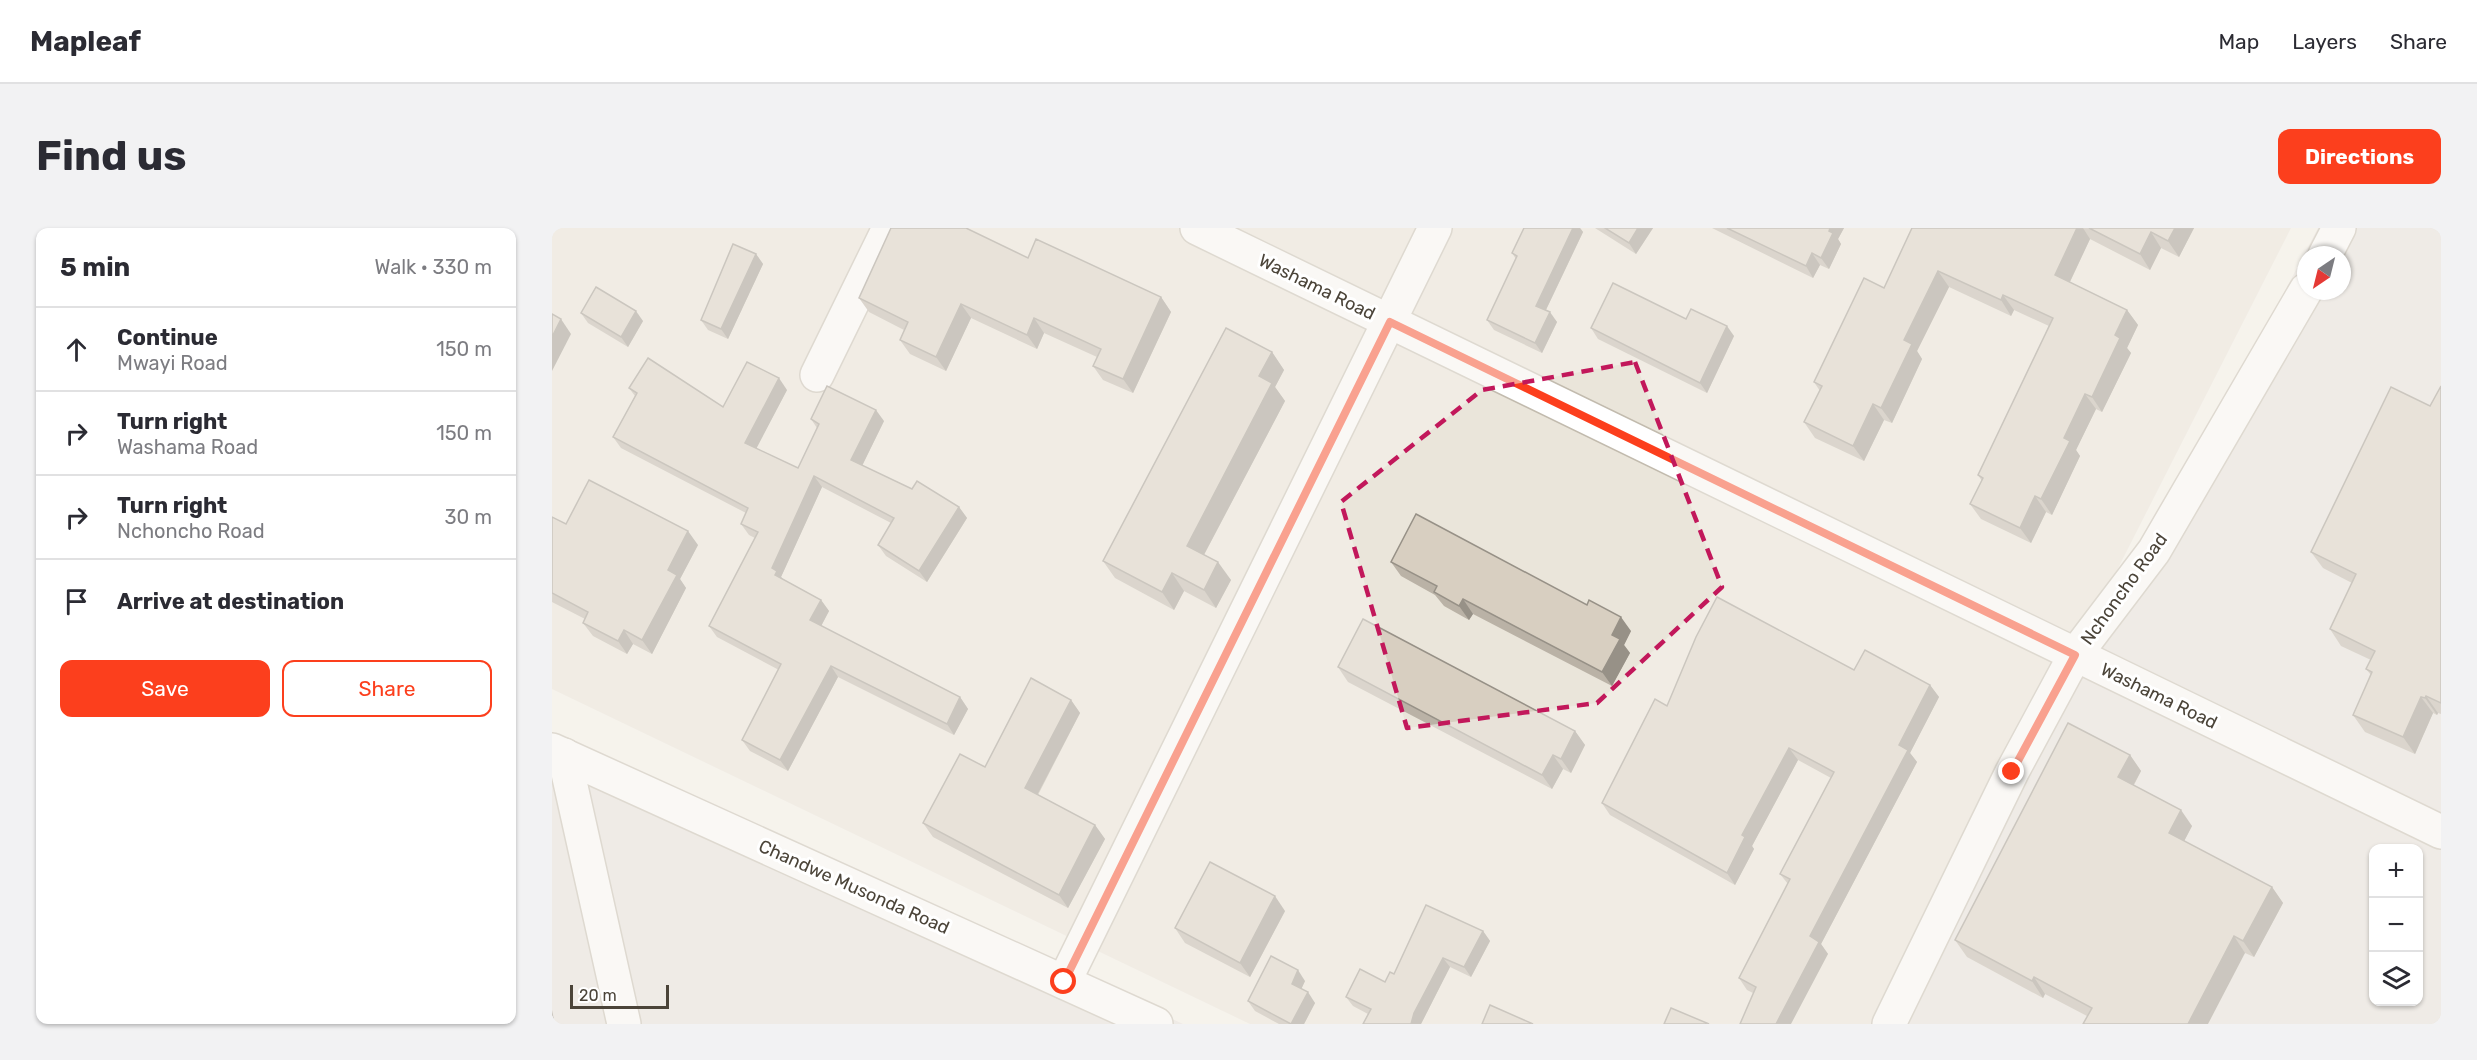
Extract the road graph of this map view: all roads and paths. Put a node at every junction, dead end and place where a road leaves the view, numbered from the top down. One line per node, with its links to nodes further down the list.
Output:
1 (889, 228): 8 (street)
2 (1197, 228): 7 (street, Washama Road)
3 (1436, 228): 7 (street)
4 (2339, 228): 5 (street)
5 (2330, 246)
6 (2300, 300): 9 (street, Nchoncho Road)
7 (1390, 322): 9 (street, Washama Road); 12 (street)
8 (817, 375)
9 (2075, 655): 11 (street, Washama Road); 15 (street, Nchoncho Road)
10 (558, 753): 12 (street, Chandwe Musonda Road); 13 (street)
11 (2441, 832)
12 (1064, 982): 14 (street, Chandwe Musonda Road)
13 (624, 1024)
14 (1156, 1024)
15 (1889, 1024)

